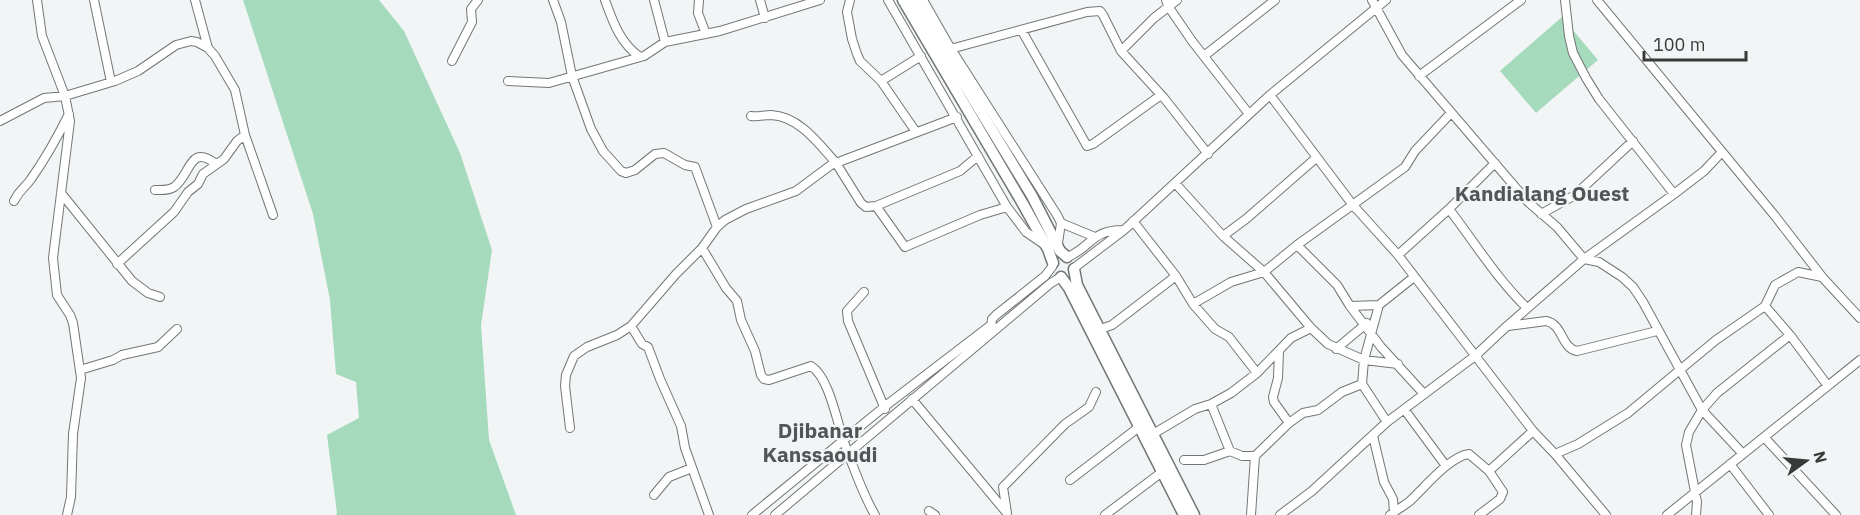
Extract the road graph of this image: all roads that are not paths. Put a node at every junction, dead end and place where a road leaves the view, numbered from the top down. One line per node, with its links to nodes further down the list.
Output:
1 (37, 0): 44 (street)
2 (94, 0): 41 (street)
3 (195, 0): 30 (street)
4 (478, 0): 36 (street)
5 (553, 0): 37 (street)
6 (605, 0): 35 (street)
7 (654, 0): 29 (street)
8 (699, 0): 28 (street)
9 (760, 0): 26 (street)
10 (820, 0): 26 (street)
11 (850, 0): 40 (street)
12 (888, 0): 33 (street)
13 (903, 0): 65 (main road)
14 (913, 0): 31 (main road)
15 (923, 0): 31 (street)
16 (1097, 0): 25 (street)
17 (1177, 0): 23 (street)
18 (1274, 0): 34 (street)
19 (1386, 0): 24 (street)
20 (1521, 0): 38 (street)
21 (1565, 0): 53 (street)
22 (1597, 0): 54 (street)
23 (1167, 3): 32 (street); 34 (street)
24 (1374, 4): 38 (street); 43 (street)
25 (1100, 11): 27 (street); 32 (street)
26 (765, 18): 28 (street)
27 (1022, 31): 31 (street); 42 (street)
28 (706, 34): 29 (street)
29 (665, 42): 35 (street)
30 (208, 48): 41 (street); 52 (street)
31 (947, 50): 65 (main road); 74 (street)
32 (1121, 51): 42 (street)
33 (921, 56): 40 (street); 49 (street)
34 (1204, 56): 47 (street)
35 (640, 57): 37 (street)
36 (452, 61)
37 (572, 76): 39 (street); 75 (street)
38 (1419, 76): 46 (street)
39 (508, 81)
40 (881, 81): 51 (street)
41 (111, 82): 44 (street)
42 (1161, 94): 55 (street)
43 (1270, 95): 47 (street); 57 (street)
44 (65, 96): 45 (street); 50 (street)
45 (69, 113): 63 (street); 66 (street)
46 (1451, 113): 60 (street); 67 (street)
47 (1249, 114): 55 (street)
48 (752, 116): 58 (street)
49 (957, 117): 51 (street); 56 (street)
50 (0, 121)
51 (916, 132): 58 (street)
52 (245, 135): 59 (street); 72 (street)
53 (1634, 141): 64 (street); 71 (street)
54 (1722, 152): 64 (street); 93 (street)
55 (1208, 154): 61 (street)
56 (978, 156): 68 (street); 69 (street)
57 (1316, 158): 67 (street); 77 (street)
58 (836, 163): 68 (street); 75 (street)
59 (216, 164): 62 (street); 86 (street)
60 (1495, 164): 70 (street); 71 (street)
61 (1174, 183): 73 (street); 77 (street)
62 (155, 189)
63 (61, 193): 86 (street); 120 (street)
64 (1674, 194): 85 (street)
65 (1027, 200): 79 (main road); 80 (main road)
66 (14, 201)
67 (1352, 204): 81 (street); 83 (street)
68 (876, 206): 69 (street)
69 (1007, 207): 80 (street)
70 (1449, 209): 83 (street); 100 (street)
71 (1541, 214): 85 (street)
72 (273, 215)
73 (1133, 221): 76 (street); 90 (street)
74 (1061, 223): 78 (street); 79 (street)
75 (717, 227): 82 (street)
76 (1124, 230): 78 (street); 88 (street)
77 (1223, 236): 89 (street)
78 (1095, 237): 84 (street)
79 (1058, 243): 84 (main road)
80 (1045, 245): 87 (main road)
81 (1297, 245): 89 (street); 98 (street)
82 (702, 248): 104 (street); 140 (street)
83 (1398, 255): 92 (street)
84 (1068, 257): 87 (main road); 88 (main road)
85 (1584, 259): 100 (street); 110 (street)
86 (117, 264): 95 (street)
87 (1053, 265): 91 (main road); 108 (street)
88 (1074, 268): 91 (main road); 109 (main road)
89 (1264, 272): 96 (street); 106 (street)
90 (1176, 276): 96 (street); 109 (street)
91 (1061, 277): 108 (street); 109 (main road)
92 (1414, 277): 97 (street); 115 (street)
93 (1823, 278): 99 (street); 102 (street)
94 (864, 292): 128 (street)
95 (160, 297)
96 (1193, 304): 121 (street)
97 (1379, 305): 98 (street); 101 (street)
98 (1350, 306): 103 (street)
99 (1765, 306): 112 (street); 119 (street)
100 (1527, 308): 105 (street)
101 (1377, 314): 103 (street); 111 (street)
102 (1860, 318)
103 (1364, 325): 111 (street); 113 (street)
104 (631, 326): 135 (street); 149 (street)
105 (1506, 326): 110 (street); 115 (street)
106 (1311, 328): 113 (street); 114 (street)
107 (177, 329): 120 (street)
108 (991, 330): 126 (street); 128 (street)
109 (1096, 331): 134 (main road); 137 (main road)
110 (1657, 331): 119 (street)
111 (1372, 334): 116 (street); 118 (street)
112 (1790, 335): 123 (street); 130 (street)
113 (1336, 349): 116 (street)
114 (1279, 351): 121 (street); 133 (street)
115 (1475, 356): 125 (street); 136 (street)
116 (1364, 360): 118 (street); 122 (street)
117 (1858, 363): 123 (street)
118 (1398, 364): 125 (street)
119 (1680, 369): 130 (street); 143 (street)
120 (80, 370): 157 (street)
121 (1257, 374): 127 (street)
122 (1362, 384): 132 (street); 133 (street)
123 (1828, 386): 139 (street)
124 (1096, 392): 156 (street)
125 (1424, 394): 129 (street)
126 (912, 399): 131 (street); 156 (street)
127 (1210, 404): 137 (street); 141 (street)
128 (884, 407): 131 (street); 140 (street)
129 (1404, 409): 132 (street); 148 (street)
130 (1702, 410): 144 (street); 153 (street)
131 (888, 418): 142 (street)
132 (1387, 422): 138 (street)
133 (1289, 423): 145 (street)
134 (1139, 427): 151 (main road); 152 (street)
135 (570, 428)
136 (1533, 431): 143 (street); 150 (street)
137 (1153, 434): 164 (main road)
138 (1373, 436): 155 (street); 166 (street)
139 (1764, 437): 144 (street); 172 (street)
140 (844, 441): 142 (street); 159 (street)
141 (1230, 451): 145 (street); 146 (street)
142 (849, 453): 160 (street); 161 (street)
143 (1556, 454): 168 (street)
144 (1743, 454): 147 (street)
145 (1255, 456): 165 (street)
146 (1185, 460)
147 (1730, 464): 153 (street); 171 (street)
148 (1446, 466): 150 (street); 155 (street)
149 (692, 468): 154 (street); 158 (street)
150 (1489, 471): 167 (street)
151 (1162, 472): 162 (street); 163 (main road)
152 (1070, 480)
153 (1695, 492): 169 (street); 170 (street)
154 (654, 495)
155 (1392, 513)
156 (1007, 514)
157 (67, 515)
158 (709, 515)
159 (752, 515)
160 (775, 515)
161 (875, 515)
162 (1105, 515)
163 (1184, 515)
164 (1194, 515)
165 (1251, 515)
166 (1280, 515)
167 (1479, 515)
168 (1606, 515)
169 (1667, 515)
170 (1696, 515)
171 (1769, 515)
172 (1836, 515)

